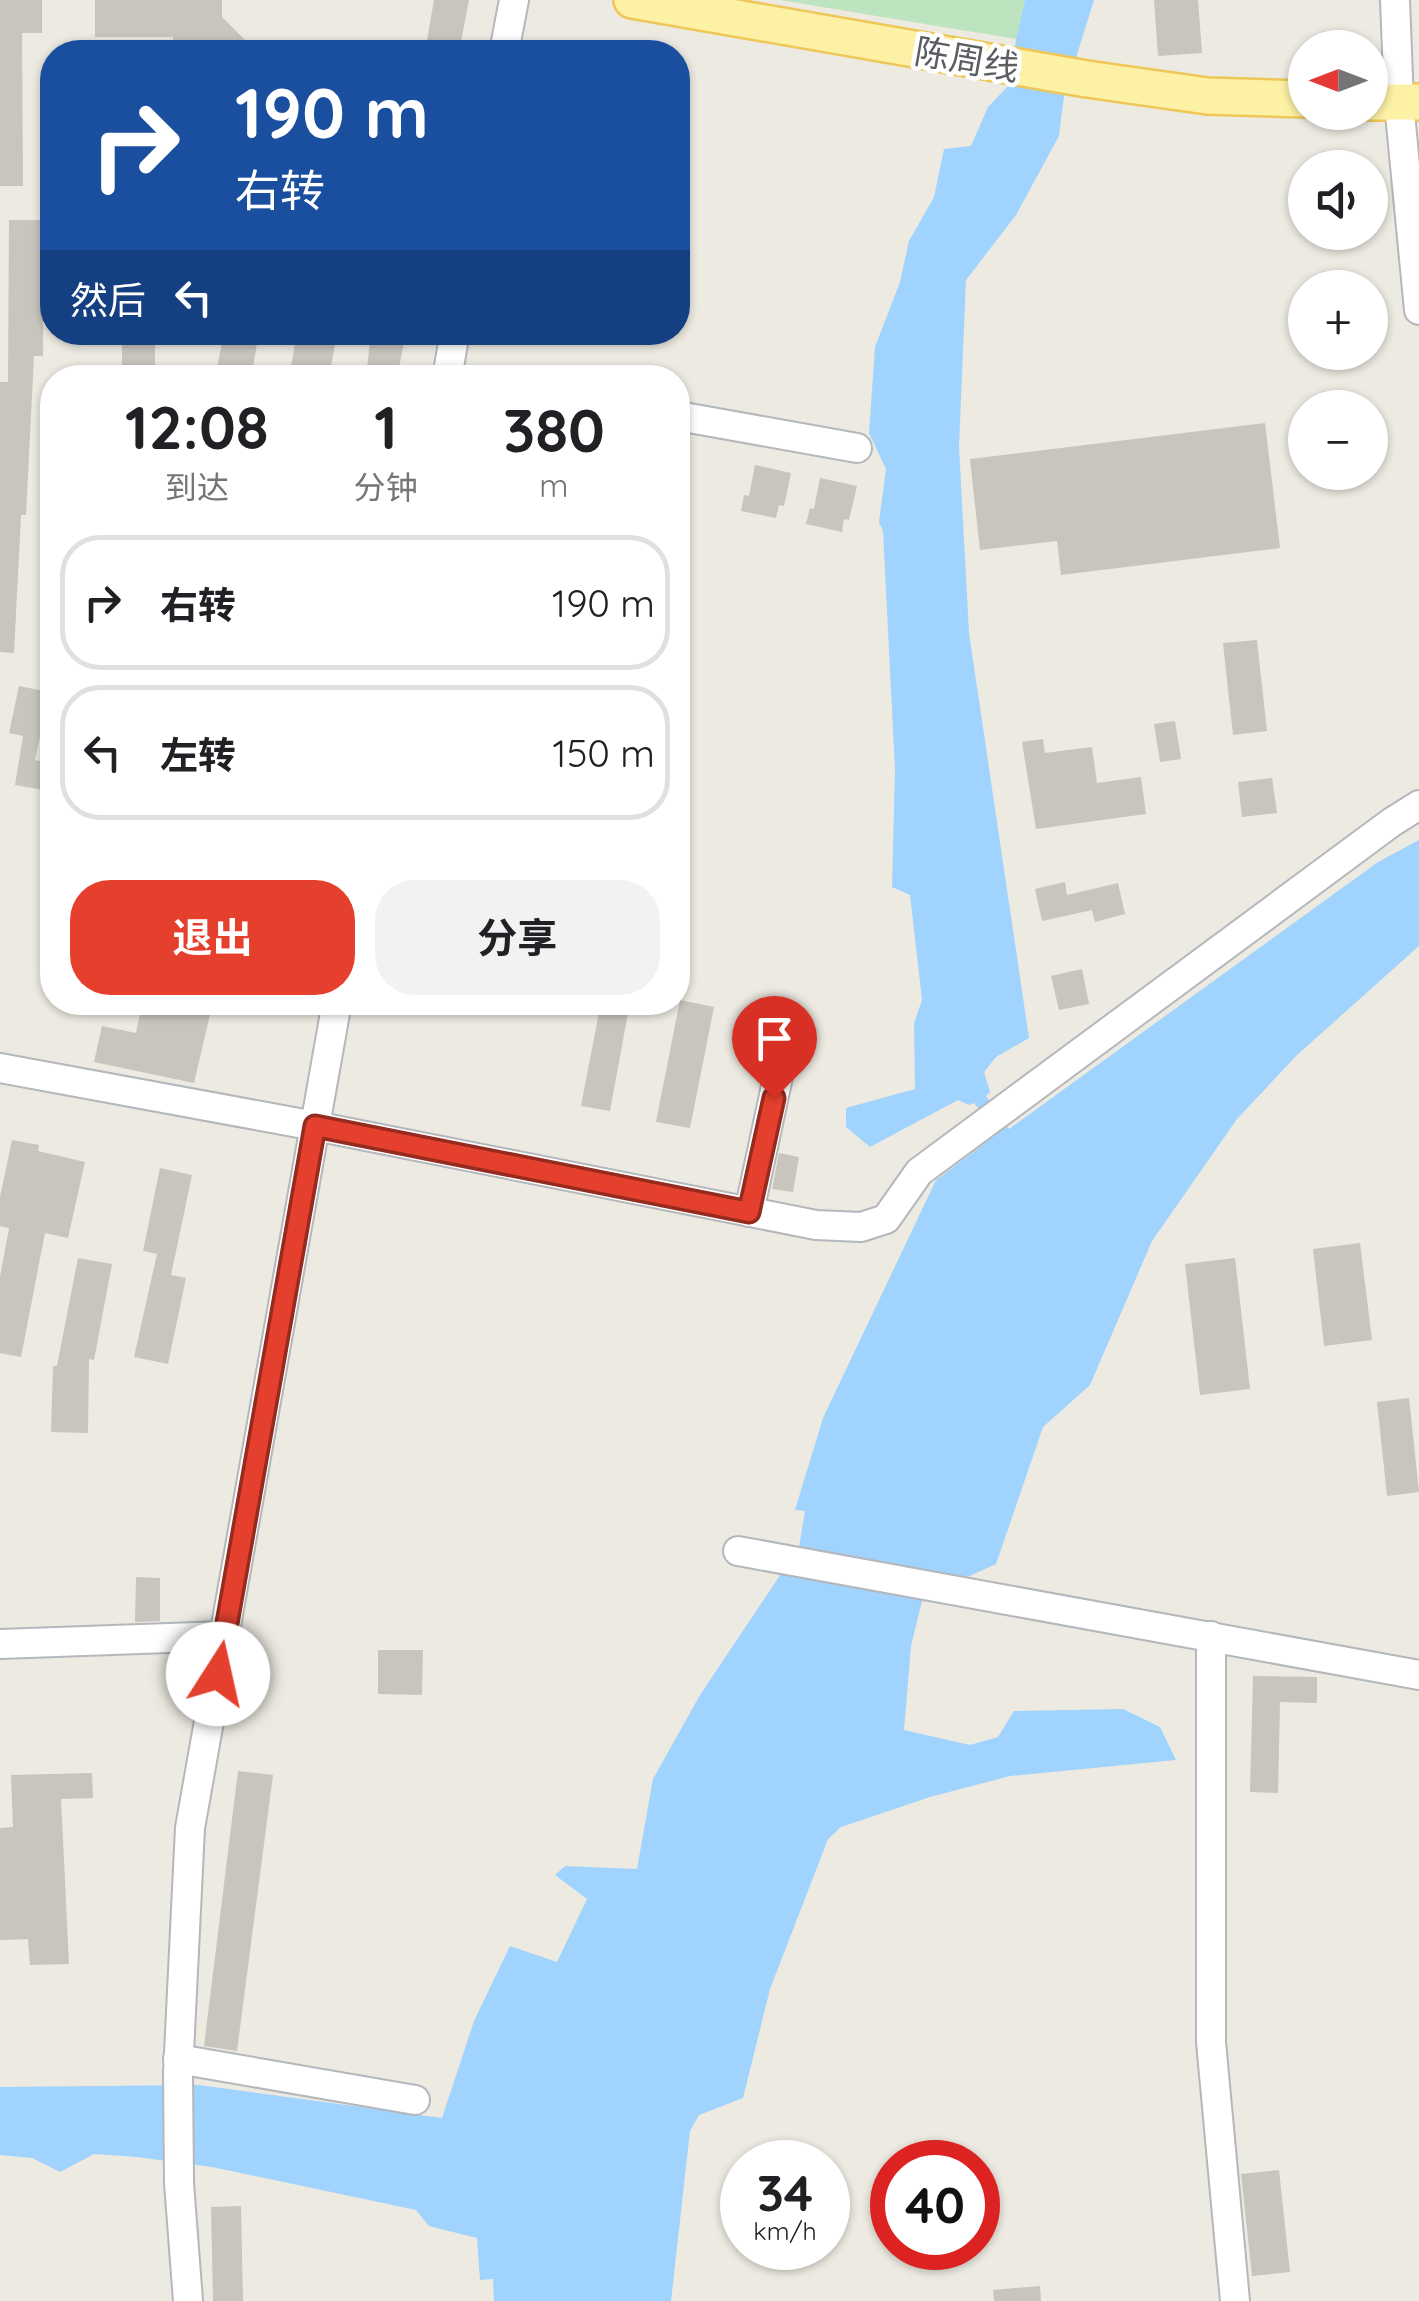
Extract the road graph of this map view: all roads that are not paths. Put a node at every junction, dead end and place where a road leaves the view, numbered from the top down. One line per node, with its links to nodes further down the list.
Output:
1 (514, 0): 4 (street)
2 (632, 0): 5 (main road, 陈周线)
3 (1395, 0): 6 (street)
4 (506, 40)
5 (1288, 99)
6 (1396, 102): 7 (street)
7 (1419, 310)
8 (690, 418): 9 (street)
9 (857, 448)
10 (1419, 805): 15 (street)
11 (335, 1015): 14 (street)
12 (790, 1021): 15 (street)
13 (0, 1068): 14 (street)
14 (315, 1126): 15 (street); 17 (street)
15 (749, 1212)
16 (738, 1551): 18 (street)
17 (225, 1636): 19 (street); 21 (street)
18 (1211, 1636): 20 (street); 24 (street)
19 (0, 1644)
20 (1419, 1675)
21 (178, 2059): 22 (street); 23 (street)
22 (415, 2100)
23 (188, 2301)
24 (1235, 2301)

